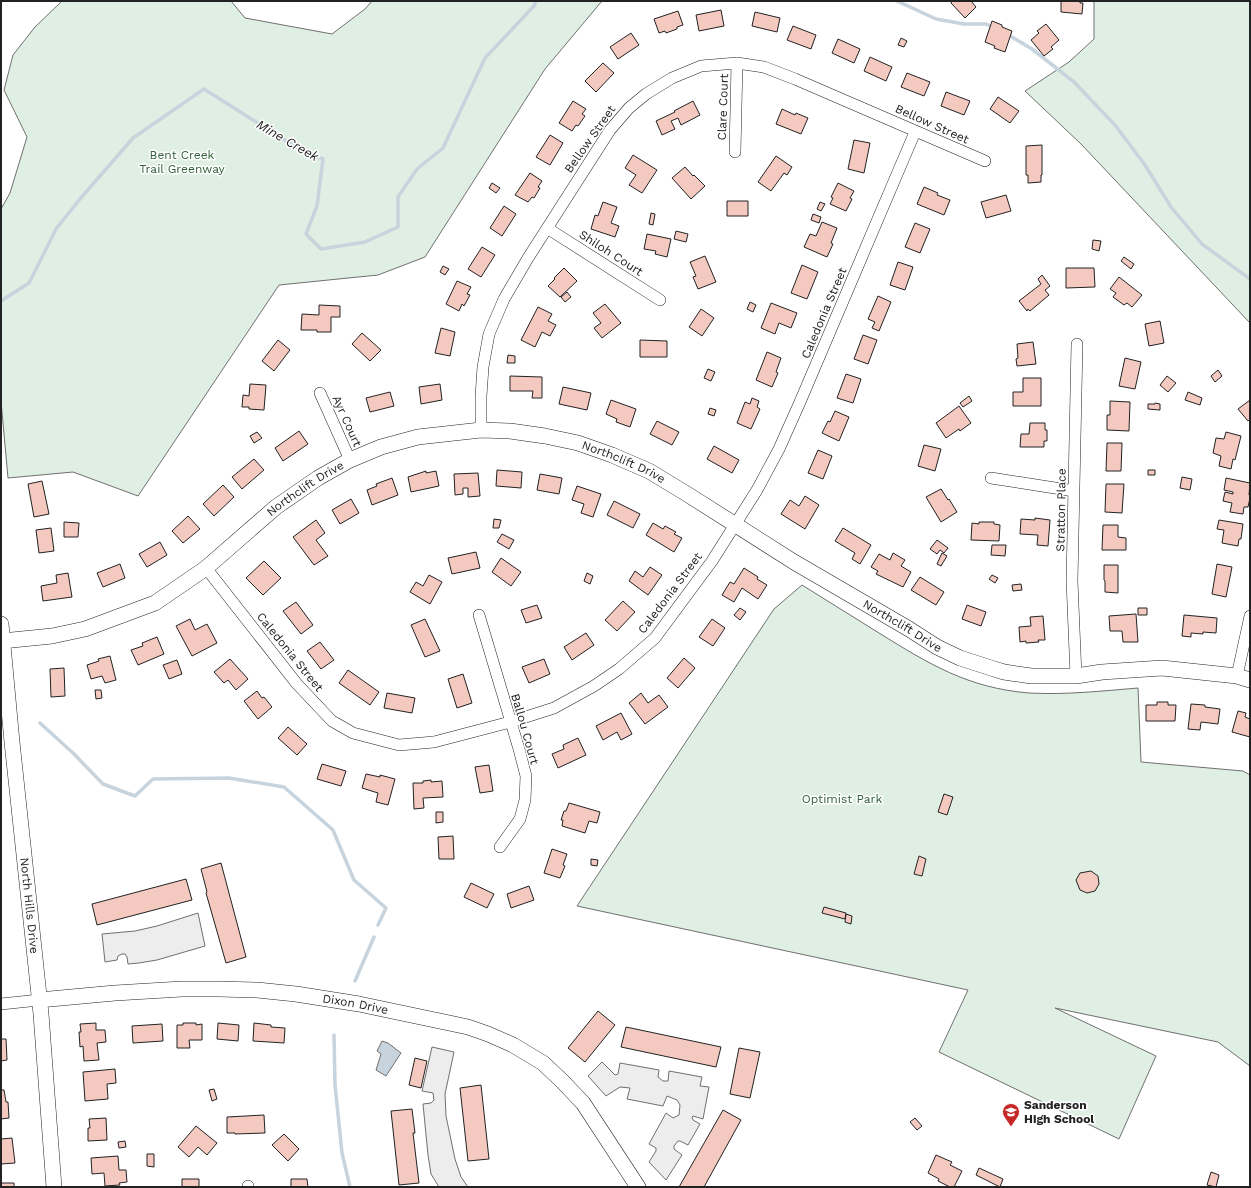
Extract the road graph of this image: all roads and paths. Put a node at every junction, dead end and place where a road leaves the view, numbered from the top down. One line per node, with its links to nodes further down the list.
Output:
1 (737, 63): 2 (street, Bellow Street); 3 (street, Clare Court); 5 (street, Bellow Street)
2 (915, 132): 4 (street, Bellow Street); 13 (street, Caledonia Street)
3 (735, 152)
4 (985, 162)
5 (547, 228): 6 (street, Shiloh Court); 9 (street, Bellow Street)
6 (660, 300)
7 (1077, 344): 12 (street, Stratton Place)
8 (320, 393): 10 (street, Ayr Court)
9 (481, 430): 10 (street, Northclift Drive); 13 (street, Northclift Drive)
10 (350, 460): 14 (street, Northclift Drive)
11 (991, 478): 12 (street)
12 (1074, 491): 19 (street, Stratton Place)
13 (735, 524): 19 (street, Northclift Drive); 21 (street, Caledonia Street)
14 (206, 568): 18 (street, Northclift Drive); 21 (street, Caledonia Street)
15 (478, 615): 21 (street, Ballou Court)
16 (1250, 616): 20 (street)
17 (1, 624): 18 (street, North Hills Drive)
18 (2, 641): 23 (street, North Hills Drive)
19 (1076, 676): 20 (street, Northclift Drive)
20 (1243, 678)
21 (510, 722): 22 (street, Ballou Court)
22 (500, 847)
23 (39, 1000): 24 (street, Dixon Drive); 25 (street, North Hills Drive); 26 (street, Dixon Drive)
24 (1, 1004)
25 (54, 1187)
26 (638, 1187)

